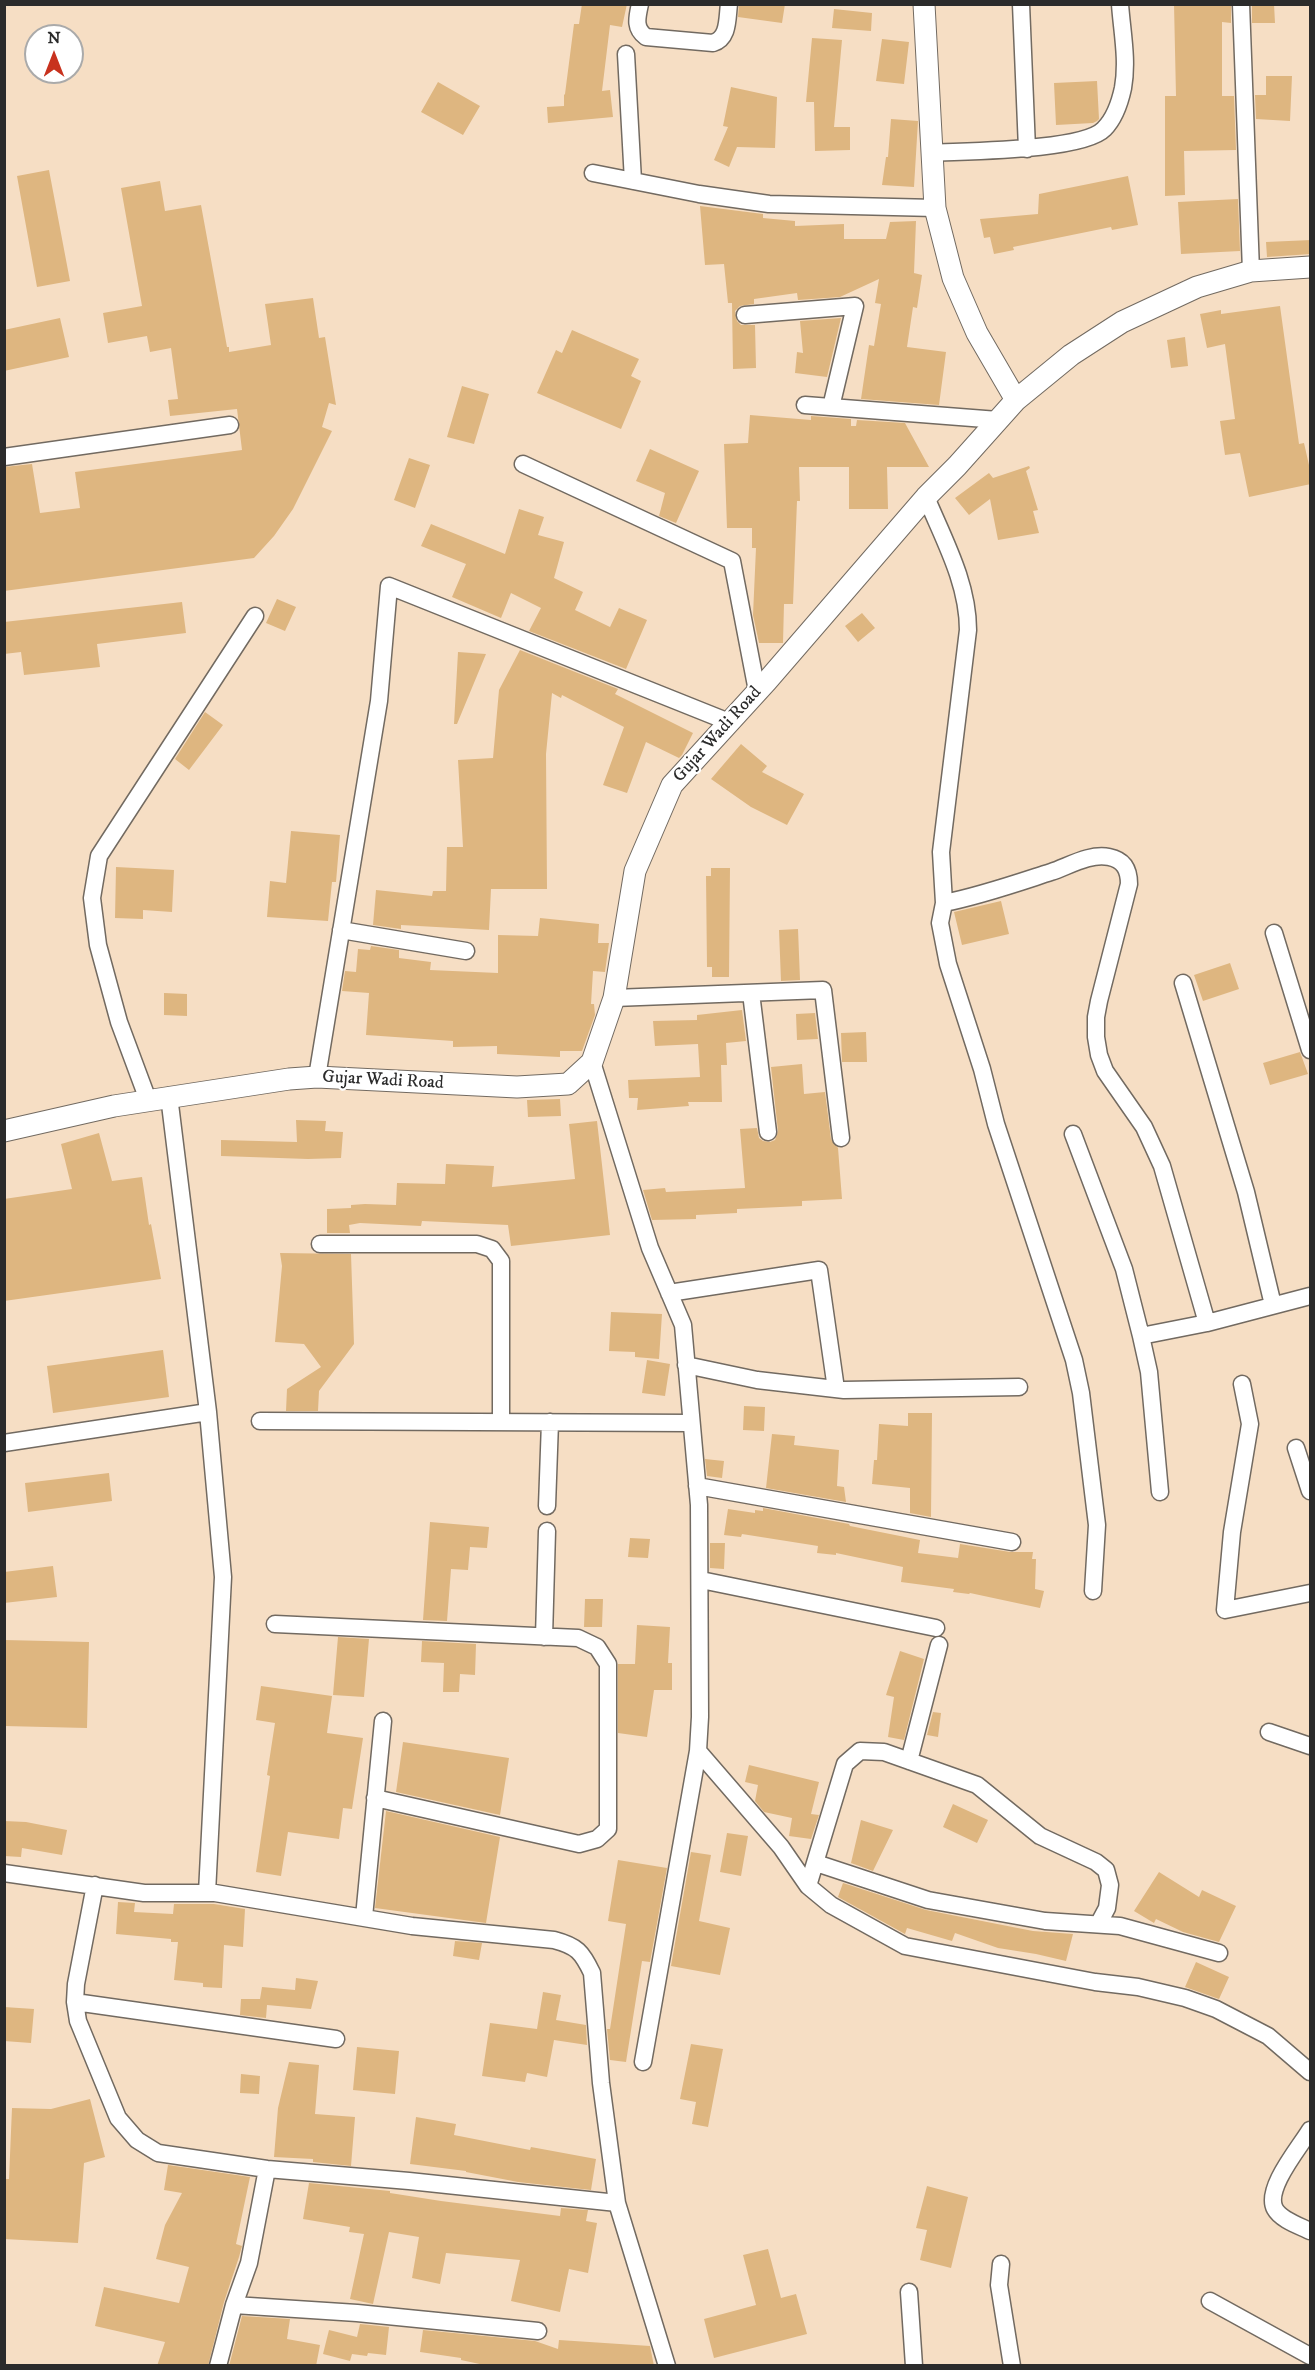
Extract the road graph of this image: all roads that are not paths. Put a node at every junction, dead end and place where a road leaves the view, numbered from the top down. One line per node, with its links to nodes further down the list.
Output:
1 (640, 4): 2 (street)
2 (729, 4)
3 (924, 4): 9 (street)
4 (1022, 4): 8 (street)
5 (1120, 4): 8 (street)
6 (1241, 4): 14 (street)
7 (626, 54): 11 (street)
8 (1027, 149): 9 (street)
9 (931, 153): 12 (street)
10 (593, 173): 11 (street)
11 (633, 181): 12 (street)
12 (935, 208): 16 (street)
13 (1311, 267): 14 (street, Gujar Wadi Road)
14 (1251, 271): 16 (street, Gujar Wadi Road)
15 (745, 315): 18 (street)
16 (1016, 400): 19 (street, Gujar Wadi Road)
17 (805, 405): 18 (street)
18 (831, 407): 19 (street)
19 (998, 420): 23 (street, Gujar Wadi Road)
20 (230, 425): 21 (street)
21 (4, 457)
22 (523, 464): 25 (street)
23 (926, 497): 25 (street, Gujar Wadi Road); 27 (street)
24 (255, 616): 38 (street)
25 (757, 691): 26 (street, Gujar Wadi Road)
26 (729, 722): 28 (street); 33 (street, Gujar Wadi Road)
27 (944, 903): 47 (street); 67 (street)
28 (341, 930): 30 (street); 36 (street)
29 (1275, 933): 34 (street)
30 (466, 951)
31 (1183, 983): 46 (street)
32 (751, 993): 33 (street); 40 (street); 42 (street)
33 (614, 999): 35 (street, Gujar Wadi Road)
34 (1311, 1050)
35 (592, 1062): 36 (street, Gujar Wadi Road); 44 (street)
36 (317, 1077): 37 (street, Gujar Wadi Road)
37 (170, 1096): 38 (street, Gujar Wadi Road); 53 (street)
38 (148, 1100): 39 (street, Gujar Wadi Road)
39 (4, 1131)
40 (768, 1132)
41 (1073, 1134): 48 (street)
42 (842, 1138)
43 (320, 1244): 55 (street)
44 (669, 1293): 49 (street); 52 (street)
45 (1311, 1296): 46 (street)
46 (1274, 1305): 47 (street)
47 (1207, 1323): 48 (street)
48 (1141, 1336): 62 (street)
49 (686, 1365): 52 (street); 57 (street)
50 (1242, 1384): 68 (street)
51 (1019, 1387): 52 (street)
52 (836, 1389)
53 (208, 1412): 58 (street); 83 (street)
54 (260, 1421): 55 (street)
55 (501, 1422): 56 (street)
56 (549, 1422): 57 (street); 63 (street)
57 (691, 1423): 60 (street)
58 (4, 1443)
59 (1296, 1448): 61 (street)
60 (697, 1486): 65 (street); 66 (street)
61 (1311, 1491)
62 (1160, 1492)
63 (547, 1506)
64 (547, 1531): 71 (street)
65 (1012, 1542)
66 (701, 1580): 70 (street); 76 (street)
67 (1093, 1591)
68 (1311, 1593)
69 (275, 1624): 71 (street)
70 (936, 1628)
71 (544, 1637): 78 (street)
72 (939, 1645): 77 (street)
73 (383, 1721): 78 (street)
74 (1269, 1732): 75 (street)
75 (1311, 1746)
76 (698, 1751): 82 (street); 89 (street)
77 (909, 1761): 79 (street); 85 (street)
78 (375, 1798): 84 (street)
79 (816, 1863): 82 (street); 85 (street)
80 (4, 1874): 81 (street)
81 (95, 1885): 83 (street); 87 (street)
82 (808, 1886): 90 (street)
83 (207, 1893): 84 (street)
84 (364, 1917): 93 (street)
85 (1099, 1923): 86 (street)
86 (1219, 1953)
87 (75, 2002): 88 (street); 92 (street)
88 (336, 2039)
89 (643, 2062)
90 (1311, 2072)
91 (1311, 2130): 94 (street)
92 (267, 2169): 93 (street); 98 (street)
93 (617, 2203): 102 (street)
94 (1311, 2231)
95 (1001, 2264): 104 (street)
96 (909, 2292): 103 (street)
97 (1210, 2301): 100 (street)
98 (234, 2305): 99 (street); 101 (street)
99 (538, 2331)
100 (1311, 2356)
101 (218, 2366)
102 (667, 2366)
103 (914, 2366)
104 (1012, 2366)

